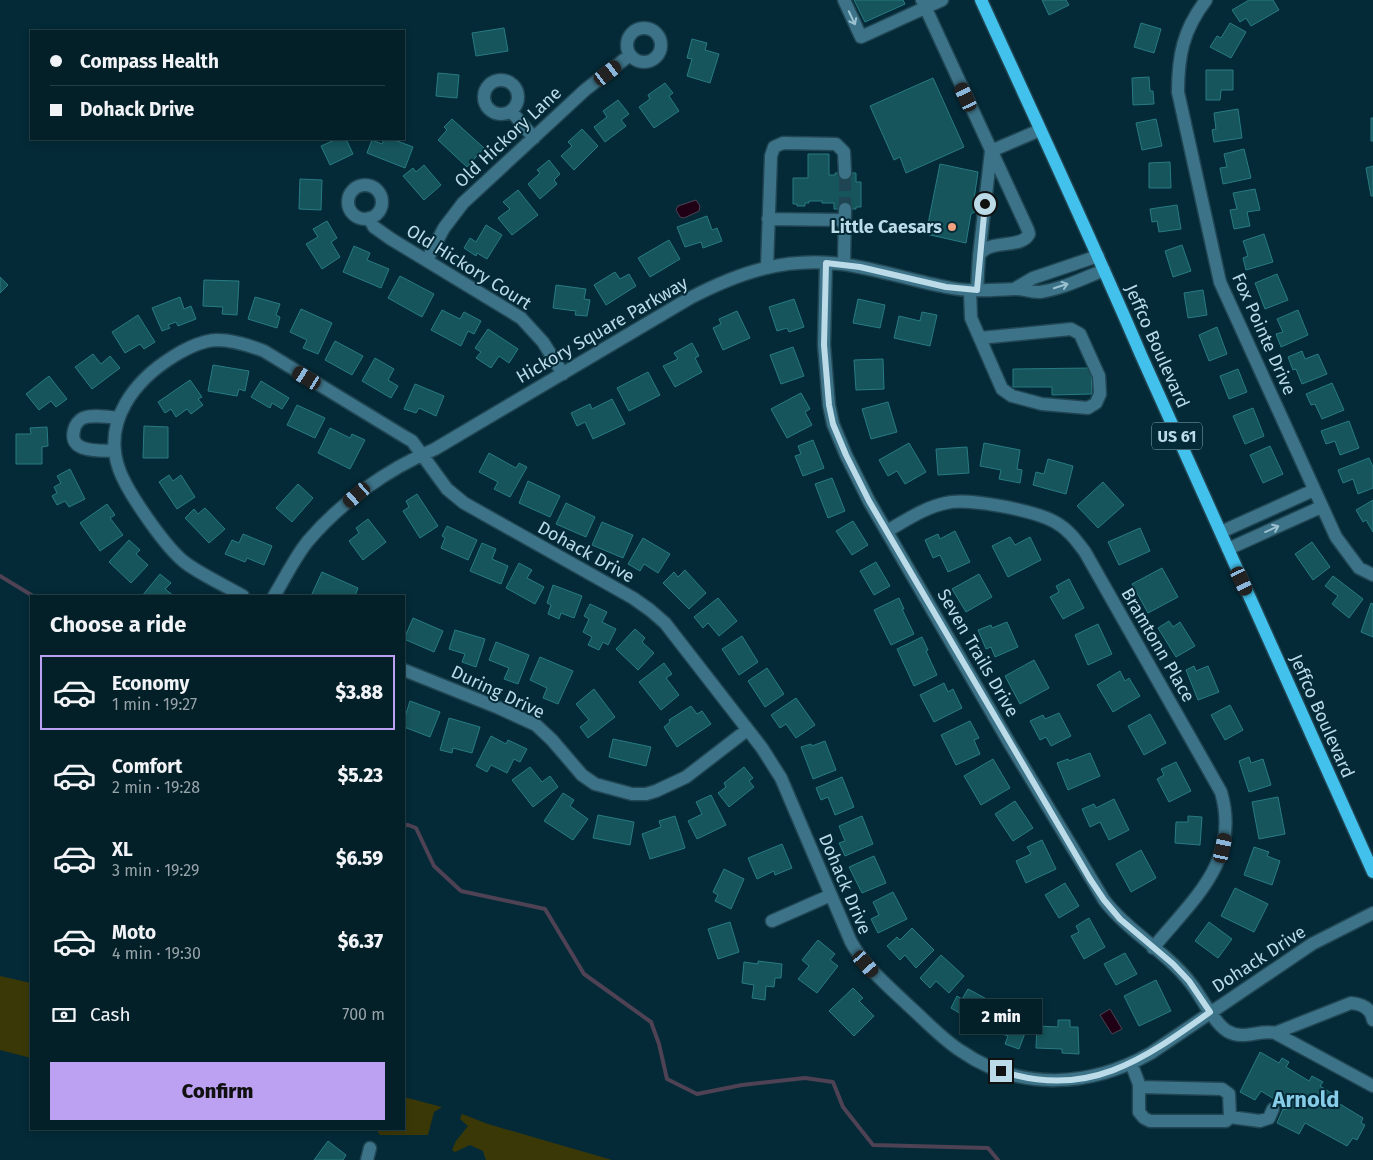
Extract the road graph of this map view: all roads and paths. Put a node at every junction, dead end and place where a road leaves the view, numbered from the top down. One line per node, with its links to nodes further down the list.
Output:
1 (844, 0): 5 (street, one-way to 5)
2 (942, 0): 5 (street)
3 (981, 0): 8 (main road, Jeffco Boulevard / US 61)
4 (1206, 0): 28 (street, Fox Pointe Drive)
5 (923, 4): 10 (street)
6 (630, 56): 9 (street, Old Hickory Lane)
7 (511, 111): 9 (street)
8 (1040, 130): 10 (street); 15 (main road, Jeffco Boulevard / US 61)
9 (534, 138): 16 (street, Old Hickory Lane)
10 (991, 151): 14 (street); 14 (street)
11 (845, 172): 13 (street)
12 (369, 218): 16 (street, Old Hickory Court)
13 (768, 219): 18 (street); 19 (street)
14 (979, 256): 22 (street)
15 (1098, 256): 20 (main road, Jeffco Boulevard / US 61); 21 (street, Hickory Square Parkway)
16 (428, 260): 24 (street, Old Hickory Court)
17 (826, 263): 18 (street, Hickory Square Parkway); 19 (street, Hickory Square Parkway); 30 (street, Seven Trails Drive)
18 (844, 264): 22 (street, Hickory Square Parkway)
19 (767, 267): 24 (street, Hickory Square Parkway)
20 (1104, 270): 21 (street, Hickory Square Parkway, one-way to 20); 31 (main road, Jeffco Boulevard / US 61)
21 (1016, 288): 22 (street, Hickory Square Parkway)
22 (973, 290): 23 (street)
23 (980, 338): 23 (street)
24 (563, 374): 27 (street, Hickory Square Parkway)
25 (118, 418): 26 (street); 26 (street); 27 (street, Dohack Drive)
26 (115, 451): 34 (street)
27 (422, 454): 35 (street, Hickory Square Parkway); 37 (street, Dohack Drive)
28 (1314, 490): 29 (street, Fox Pointe Drive); 31 (street)
29 (1322, 507): 32 (street, one-way to 29); 33 (street, Fox Pointe Drive)
30 (887, 531): 42 (street, Seven Trails Drive); 42 (street, Bramtonn Place)
31 (1221, 532): 32 (main road, Jeffco Boulevard / US 61)
32 (1228, 549): 38 (main road, Jeffco Boulevard / US 61)
33 (1373, 575)
34 (241, 595)
35 (275, 595)
36 (405, 670): 37 (street, During Drive)
37 (747, 730): 39 (street, Dohack Drive)
38 (1373, 872)
39 (831, 895): 41 (street); 46 (street, Dohack Drive)
40 (1373, 913): 43 (street, Dohack Drive)
41 (772, 921)
42 (1154, 948): 43 (street, Seven Trails Drive)
43 (1210, 1012): 45 (street, Seven Trails Drive); 46 (street, Dohack Drive)
44 (1373, 1020): 45 (street, Seven Trails Drive)
45 (1275, 1033): 48 (street)
46 (1131, 1063): 47 (street)
47 (1139, 1086): 50 (street); 50 (street)
48 (1373, 1086)
49 (1273, 1109): 50 (street)
50 (1230, 1117)

